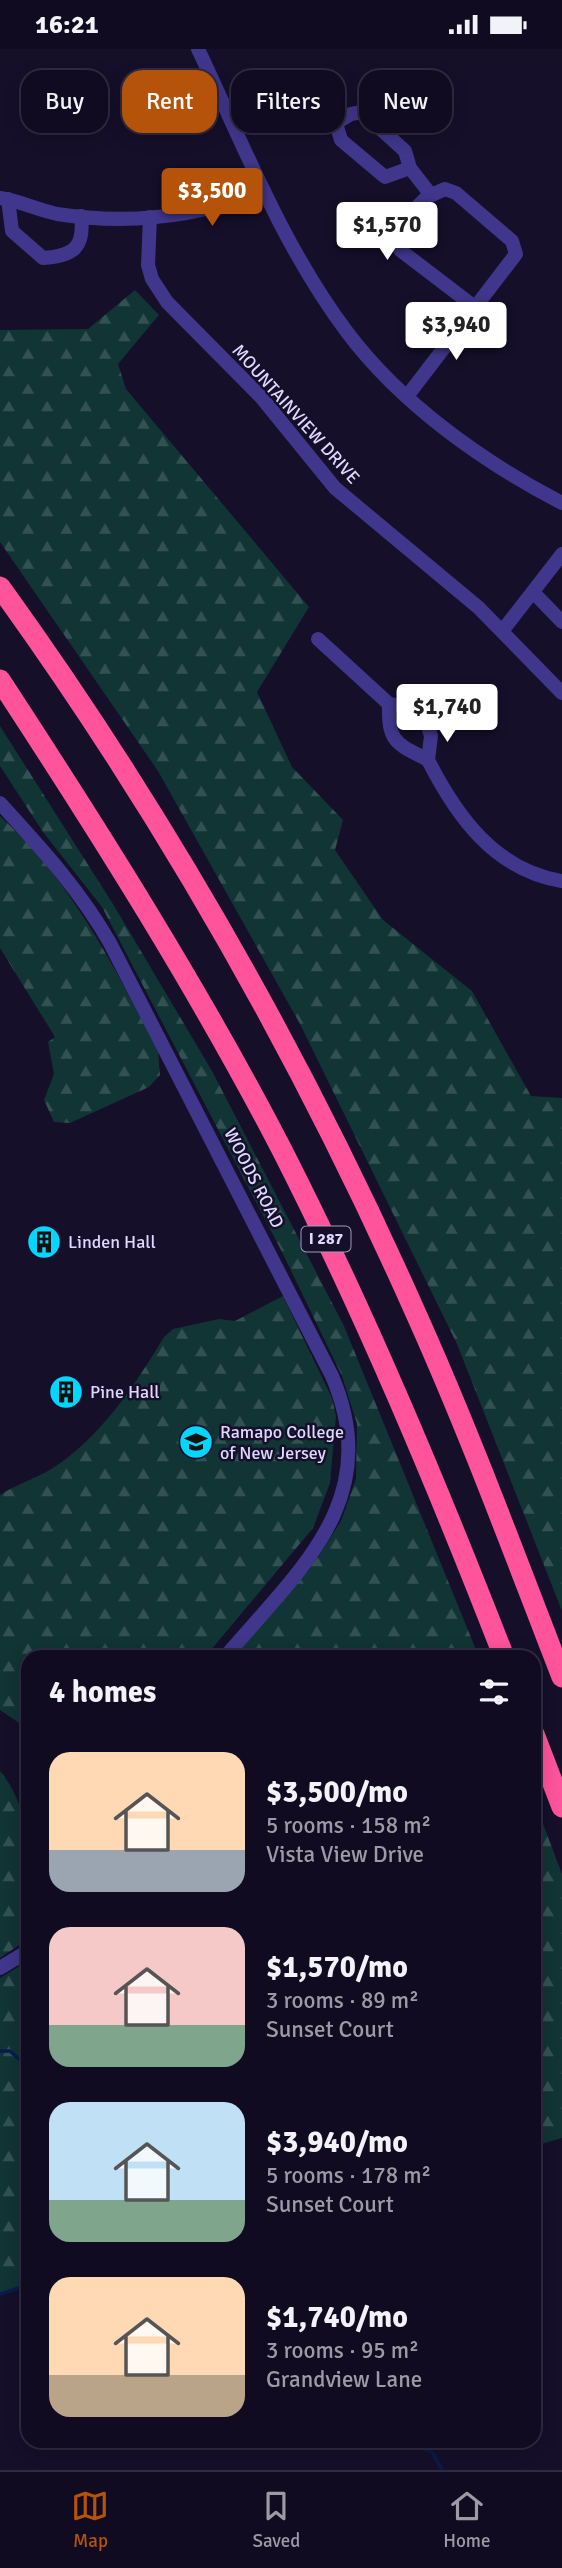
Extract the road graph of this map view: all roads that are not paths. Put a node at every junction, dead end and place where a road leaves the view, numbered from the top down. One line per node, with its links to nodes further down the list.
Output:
1 (198, 49): 5 (street)
2 (345, 118): 4 (street)
3 (339, 133): 4 (street)
4 (410, 168): 6 (street)
5 (264, 191): 9 (street); 11 (street)
6 (431, 195): 10 (street); 10 (street)
7 (3, 196): 8 (street); 8 (street)
8 (81, 216): 9 (street)
9 (150, 217): 17 (street, MOUNTAINVIEW DRIVE)
10 (476, 308): 11 (street)
11 (408, 395): 12 (street)
12 (562, 503)
13 (562, 554): 15 (street)
14 (0, 587): 27 (highway, I 287)
15 (533, 592): 16 (street); 17 (street)
16 (562, 622)
17 (503, 630): 20 (street, MOUNTAINVIEW DRIVE)
18 (318, 639): 21 (street)
19 (0, 680): 26 (highway, I 287)
20 (561, 689)
21 (388, 704): 22 (street); 22 (street)
22 (428, 761): 24 (street)
23 (0, 803): 25 (street, WOODS ROAD)
24 (562, 881)
25 (231, 1650)
26 (501, 1650)
27 (562, 1677)
28 (541, 1752): 29 (highway)
29 (562, 1807)
30 (21, 1955): 31 (street)
31 (0, 1968)

